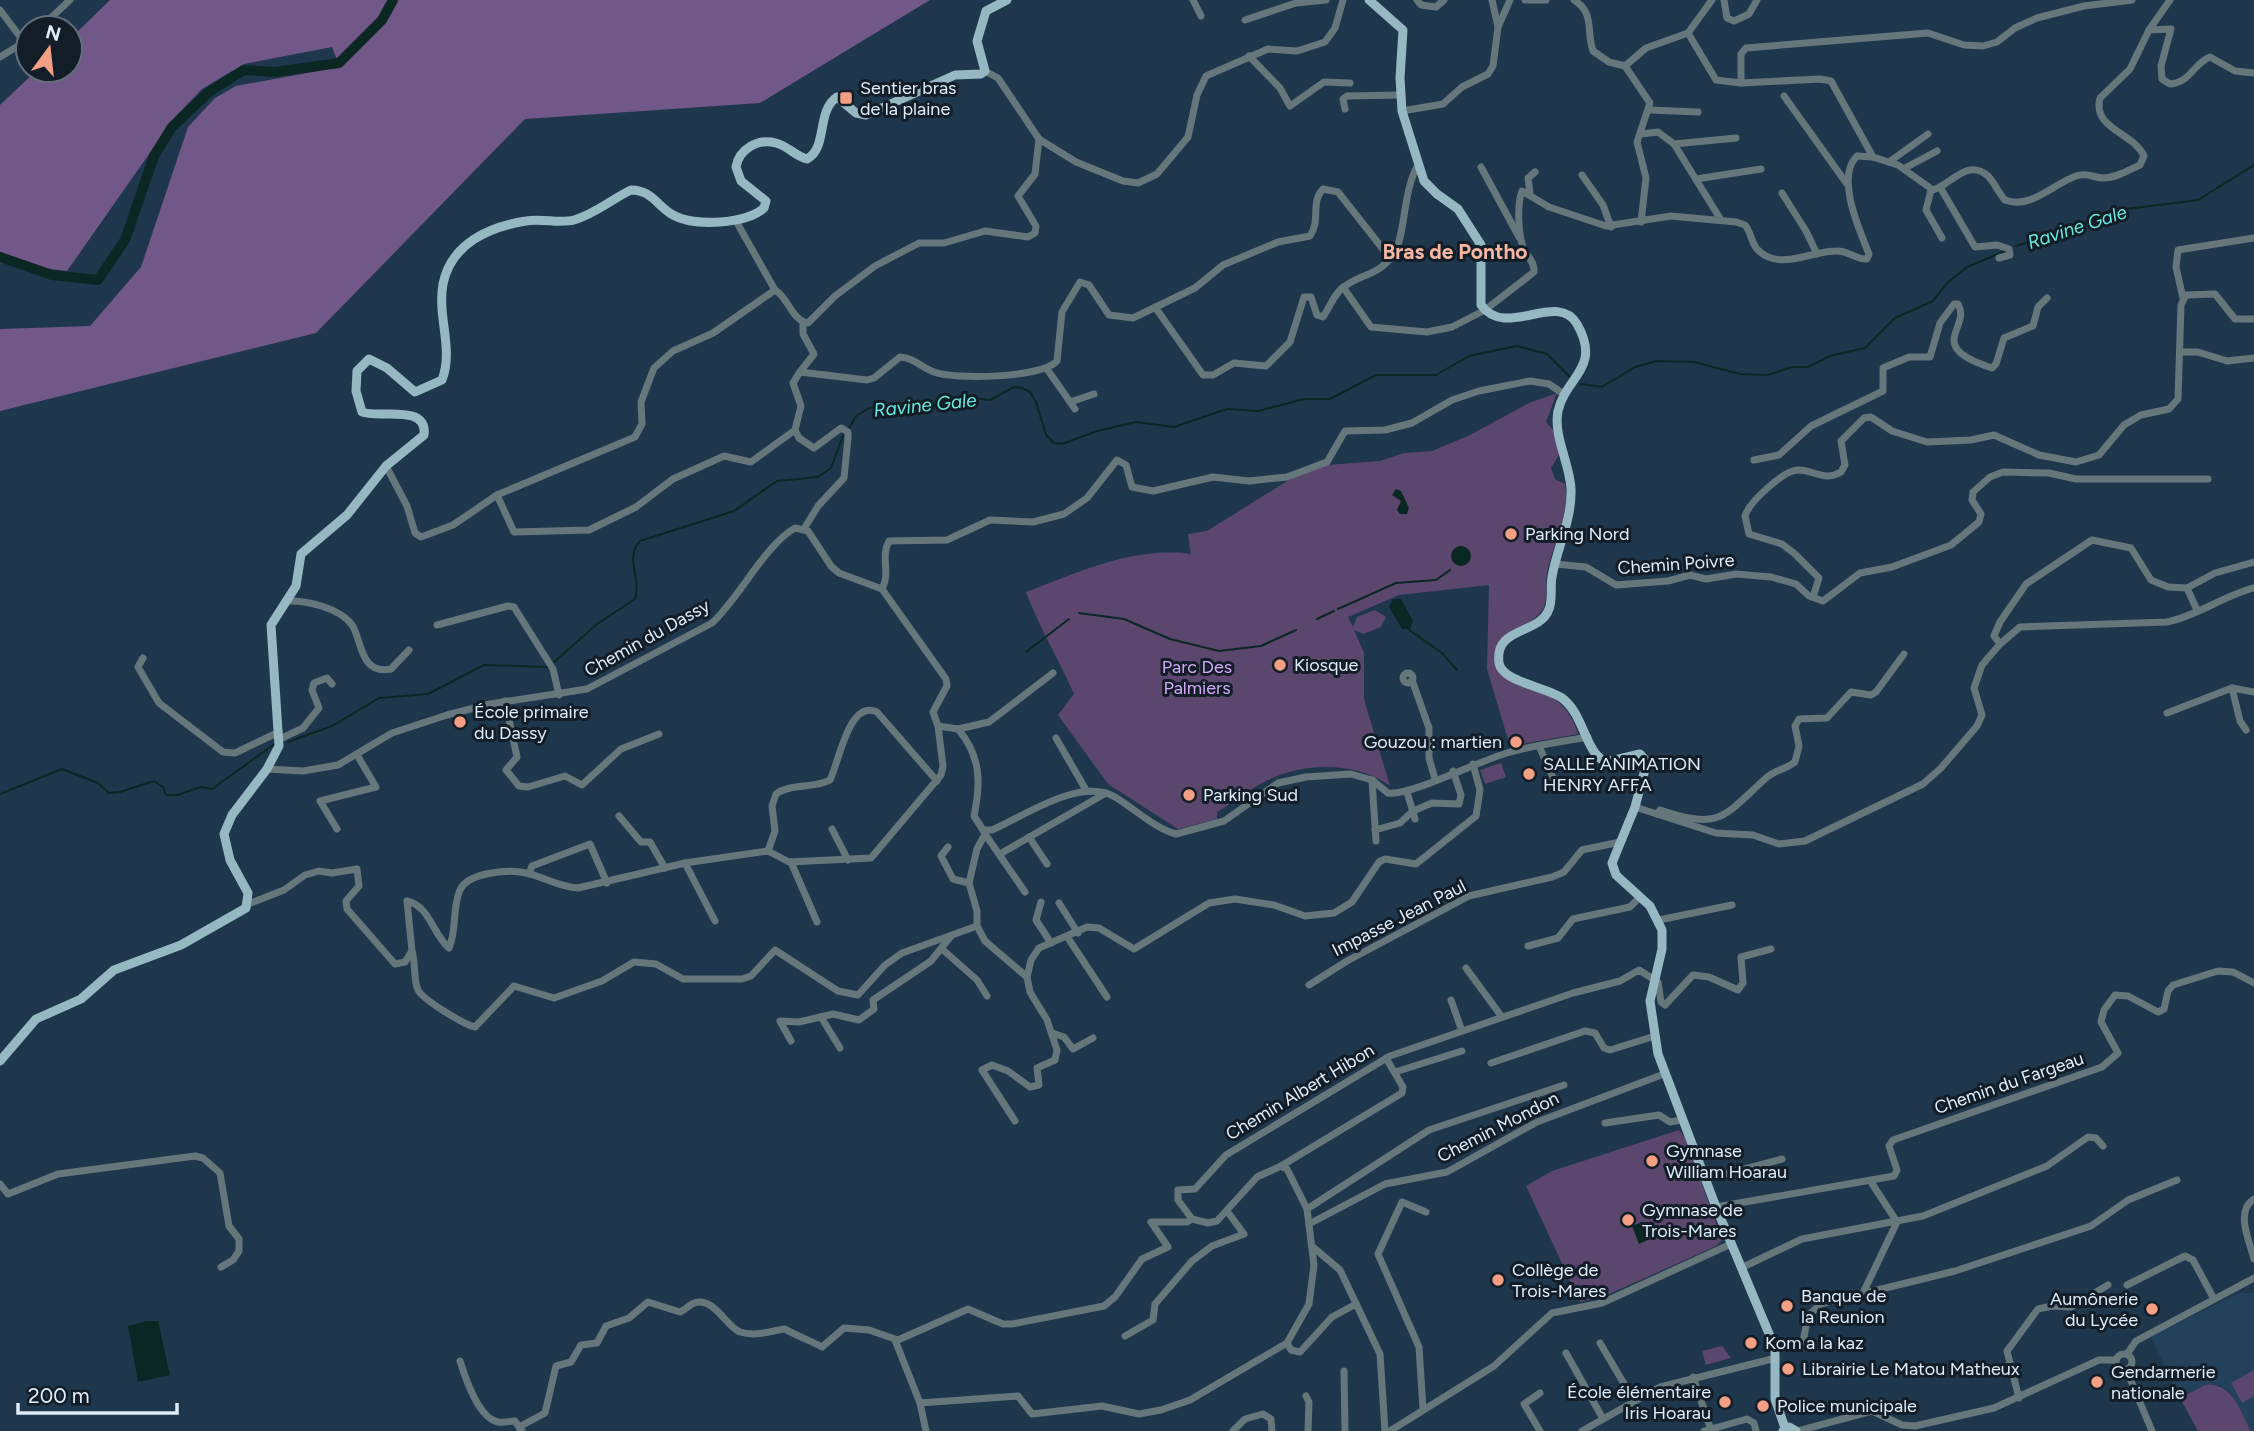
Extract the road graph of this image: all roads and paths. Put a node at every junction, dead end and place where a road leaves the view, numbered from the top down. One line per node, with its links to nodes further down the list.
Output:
1 (70, 0): 20 (street)
2 (1007, 0): 29 (main road)
3 (1193, 0): 21 (street)
4 (1326, 0): 22 (street)
5 (1343, 0): 27 (street)
6 (1369, 0): 33 (main road)
7 (1417, 0): 8 (street)
8 (1444, 0)
9 (1492, 0): 24 (street)
10 (1510, 0): 24 (street)
11 (1525, 0): 12 (street)
12 (1546, 0)
13 (1574, 0): 28 (street)
14 (1712, 0): 26 (street)
15 (1724, 0): 16 (street)
16 (1757, 0)
17 (2132, 0): 32 (street)
18 (2170, 0): 25 (street)
19 (0, 10): 23 (street)
20 (55, 14)
21 (1201, 16)
22 (1245, 20)
23 (14, 27)
24 (1498, 27): 37 (street)
25 (2149, 30): 30 (street); 55 (street)
26 (1688, 33): 28 (street); 32 (street)
27 (1249, 56): 31 (street); 42 (street)
28 (1625, 66): 36 (street)
29 (985, 71): 42 (street); 59 (main road)
30 (2254, 73)
31 (1350, 83)
32 (1741, 83): 45 (street)
33 (1400, 95): 35 (street); 37 (main road)
34 (1784, 96): 54 (street)
35 (1345, 109)
36 (1649, 110): 38 (street); 39 (street)
37 (1402, 111): 47 (main road)
38 (1698, 112)
39 (1641, 134): 43 (street); 61 (street)
40 (1928, 134): 46 (street)
41 (1736, 138): 43 (street)
42 (1039, 139): 76 (street)
43 (1674, 144): 53 (street)
44 (1937, 150): 49 (street)
45 (1873, 157): 46 (street); 54 (street)
46 (1889, 162): 49 (street)
47 (1418, 165): 67 (street); 74 (main road)
48 (1481, 167): 65 (street)
49 (1905, 168): 56 (street)
50 (1761, 169): 53 (street)
51 (1535, 172): 57 (street)
52 (1582, 175): 62 (street)
53 (1696, 179): 60 (street)
54 (1848, 185): 66 (street)
55 (1940, 187): 56 (street); 68 (street)
56 (1931, 190): 63 (street)
57 (1530, 193): 62 (street); 65 (street)
58 (1782, 194): 66 (street)
59 (736, 220): 70 (street); 89 (main road)
60 (1721, 220): 61 (street); 66 (street)
61 (1641, 222): 62 (street)
62 (1611, 227)
63 (1942, 238)
64 (2254, 238): 72 (street)
65 (1521, 241): 74 (street)
66 (1817, 254)
67 (1390, 258): 69 (street); 73 (street)
68 (1999, 258)
69 (1343, 287): 73 (street); 74 (street)
70 (775, 290): 76 (street); 91 (street)
71 (2047, 298): 84 (street)
72 (2183, 298): 75 (street); 77 (street)
73 (1155, 307): 79 (street)
74 (1485, 310): 82 (main road)
75 (2254, 319)
76 (803, 322): 80 (street)
77 (2181, 352): 78 (street); 86 (street)
78 (2254, 358)
79 (1047, 369): 80 (street); 83 (street)
80 (800, 372): 87 (street)
81 (1094, 394): 83 (street)
82 (1565, 395): 94 (main road); 97 (street)
83 (1070, 401): 85 (street)
84 (1859, 404): 86 (street); 88 (street)
85 (1075, 409)
86 (1867, 417): 98 (street, Chemin Poivre)
87 (795, 430): 91 (street); 92 (street)
88 (1754, 460)
89 (386, 466): 91 (street); 99 (main road)
90 (2208, 479): 98 (street)
91 (497, 495)
92 (804, 529): 97 (street); 111 (street, Chemin du Dassy)
93 (2254, 562): 95 (street)
94 (1555, 564): 98 (street, Chemin Poivre); 119 (main road)
95 (2187, 588): 100 (street); 102 (street)
96 (2254, 588): 100 (street)
97 (882, 589): 114 (street)
98 (1813, 597)
99 (287, 601): 103 (street); 118 (main road)
100 (2197, 610): 102 (street)
101 (438, 625): 111 (street)
102 (2000, 643): 134 (street)
103 (409, 650)
104 (1903, 654): 134 (street)
105 (143, 658): 118 (street)
106 (1053, 673): 115 (street)
107 (1412, 680): 126 (street)
108 (332, 684): 118 (street)
109 (2232, 688): 110 (street); 113 (street); 116 (street)
110 (2254, 692)
111 (559, 695): 112 (street, Chemin du Dassy)
112 (505, 701): 117 (street); 122 (street, Chemin du Dassy)
113 (2167, 713)
114 (938, 726): 115 (street); 128 (street)
115 (958, 729): 140 (street)
116 (2246, 730)
117 (659, 734)
118 (279, 736): 124 (main road)
119 (1588, 737): 121 (street); 133 (main road)
120 (1056, 738): 130 (street)
121 (1539, 746): 123 (street); 129 (street)
122 (357, 755): 124 (street, Chemin du Dassy); 137 (street)
123 (1473, 764): 125 (street); 165 (street)
124 (267, 769): 159 (main road)
125 (1453, 771): 126 (street); 135 (street)
126 (1435, 779): 131 (street)
127 (1372, 780): 131 (street); 132 (street); 139 (street)
128 (937, 781): 145 (street); 147 (street)
129 (1558, 789)
130 (1086, 790): 132 (street); 140 (street)
131 (1407, 792): 135 (street)
132 (1106, 793): 141 (street)
133 (1635, 807): 134 (street); 143 (main road)
134 (1657, 814)
135 (1414, 815): 139 (street)
136 (619, 816): 151 (street)
137 (337, 829)
138 (832, 829): 147 (street)
139 (1375, 830): 142 (street)
140 (984, 832): 146 (street); 154 (street)
141 (1029, 837): 146 (street); 150 (street)
142 (1376, 841)
143 (1620, 842): 156 (main road); 178 (street, Impasse Jean Paul)
144 (948, 847): 154 (street)
145 (768, 851): 148 (street); 149 (street)
146 (1000, 853): 155 (street)
147 (848, 860): 148 (street)
148 (792, 862): 163 (street)
149 (685, 863): 151 (street); 162 (street)
150 (1047, 864)
151 (665, 868): 153 (street)
152 (529, 874): 153 (street); 153 (street); 172 (street)
153 (607, 883)
154 (969, 883): 164 (street)
155 (1025, 892)
156 (1640, 897): 161 (main road); 169 (street)
157 (1041, 902): 168 (street)
158 (1059, 903): 165 (street)
159 (248, 904): 172 (street); 193 (main road)
160 (1732, 905): 161 (street)
161 (1659, 920): 175 (main road)
162 (715, 922)
163 (817, 922)
164 (977, 926): 166 (street); 174 (street)
165 (1078, 933): 167 (street)
166 (951, 935): 170 (street); 176 (street)
167 (1068, 938): 168 (street); 181 (street)
168 (1051, 943): 174 (street)
169 (1528, 946)
170 (942, 949): 179 (street); 180 (street)
171 (1771, 949): 175 (street)
172 (412, 951): 176 (street)
173 (1466, 968): 184 (street)
174 (1027, 977): 186 (street)
175 (1654, 980): 184 (street, Chemin Albert Hibon); 187 (main road)
176 (871, 983): 179 (street)
177 (2254, 983): 206 (street, Chemin du Fargeau)
178 (1309, 985)
179 (881, 994): 183 (street)
180 (987, 996)
181 (1107, 997)
182 (1451, 1000): 185 (street)
183 (821, 1017): 189 (street); 190 (street)
184 (1502, 1017): 185 (street, Chemin Albert Hibon)
185 (1462, 1031): 192 (street, Chemin Albert Hibon)
186 (1051, 1033): 188 (street); 199 (street)
187 (1655, 1036): 194 (street); 196 (main road)
188 (1093, 1038)
189 (791, 1041)
190 (840, 1048)
191 (1462, 1051): 195 (street)
192 (1386, 1058): 195 (street); 213 (street, Chemin Albert Hibon)
193 (0, 1061)
194 (1491, 1063)
195 (1395, 1072): 203 (street)
196 (1664, 1074): 198 (main road); 215 (street, Chemin Mondon)
197 (1564, 1085): 210 (street)
198 (1682, 1120): 200 (street); 204 (main road)
199 (1015, 1121)
200 (1605, 1123)
201 (2103, 1146): 214 (street)
202 (1782, 1159): 204 (street)
203 (1281, 1166): 210 (street); 211 (street)
204 (1706, 1179): 209 (main road)
205 (2177, 1180): 224 (street)
206 (1871, 1182): 209 (street, Chemin du Fargeau); 214 (street)
207 (0, 1184): 219 (street)
208 (2254, 1199): 218 (street)
209 (1716, 1207): 216 (main road)
210 (1307, 1209): 215 (street)
211 (1227, 1211): 213 (street); 227 (street)
212 (1426, 1212): 244 (street)
213 (1192, 1219): 228 (street)
214 (1897, 1222): 220 (street); 224 (street)
215 (1309, 1224): 217 (street)
216 (1731, 1244): 220 (main road); 244 (street)
217 (1314, 1248): 226 (street); 229 (street)
218 (2254, 1259)
219 (221, 1267)
220 (1741, 1268): 232 (main road)
221 (2254, 1278): 225 (street)
222 (2108, 1285): 241 (street)
223 (2127, 1285): 225 (street)
224 (1863, 1293): 232 (street)
225 (2214, 1299): 233 (street)
226 (1356, 1304): 229 (street); 255 (street)
227 (1125, 1336)
228 (895, 1340): 243 (street); 247 (street)
229 (1287, 1343): 243 (street)
230 (1600, 1343): 242 (street)
231 (1566, 1353): 245 (street)
232 (1776, 1354): 238 (street); 246 (main road)
233 (2127, 1354): 234 (street); 236 (street)
234 (2116, 1360): 236 (street); 241 (street)
235 (460, 1361): 247 (street)
236 (2126, 1369): 258 (street)
237 (1344, 1371): 254 (street)
238 (1693, 1377): 242 (street); 249 (street)
239 (1540, 1393): 248 (street)
240 (1306, 1396): 253 (street)
241 (2019, 1398): 246 (street)
242 (1633, 1399): 245 (street)
243 (920, 1404): 250 (street)
244 (1423, 1409): 255 (street)
245 (1602, 1417): 256 (street)
246 (1789, 1428)
247 (521, 1429)
248 (1535, 1430)
249 (1707, 1430): 257 (street)
250 (926, 1431)
251 (1233, 1431): 252 (street)
252 (1272, 1431)
253 (1308, 1431)
254 (1345, 1431)
255 (1387, 1431)
256 (1582, 1431)
257 (1756, 1431)
258 (2152, 1431)

